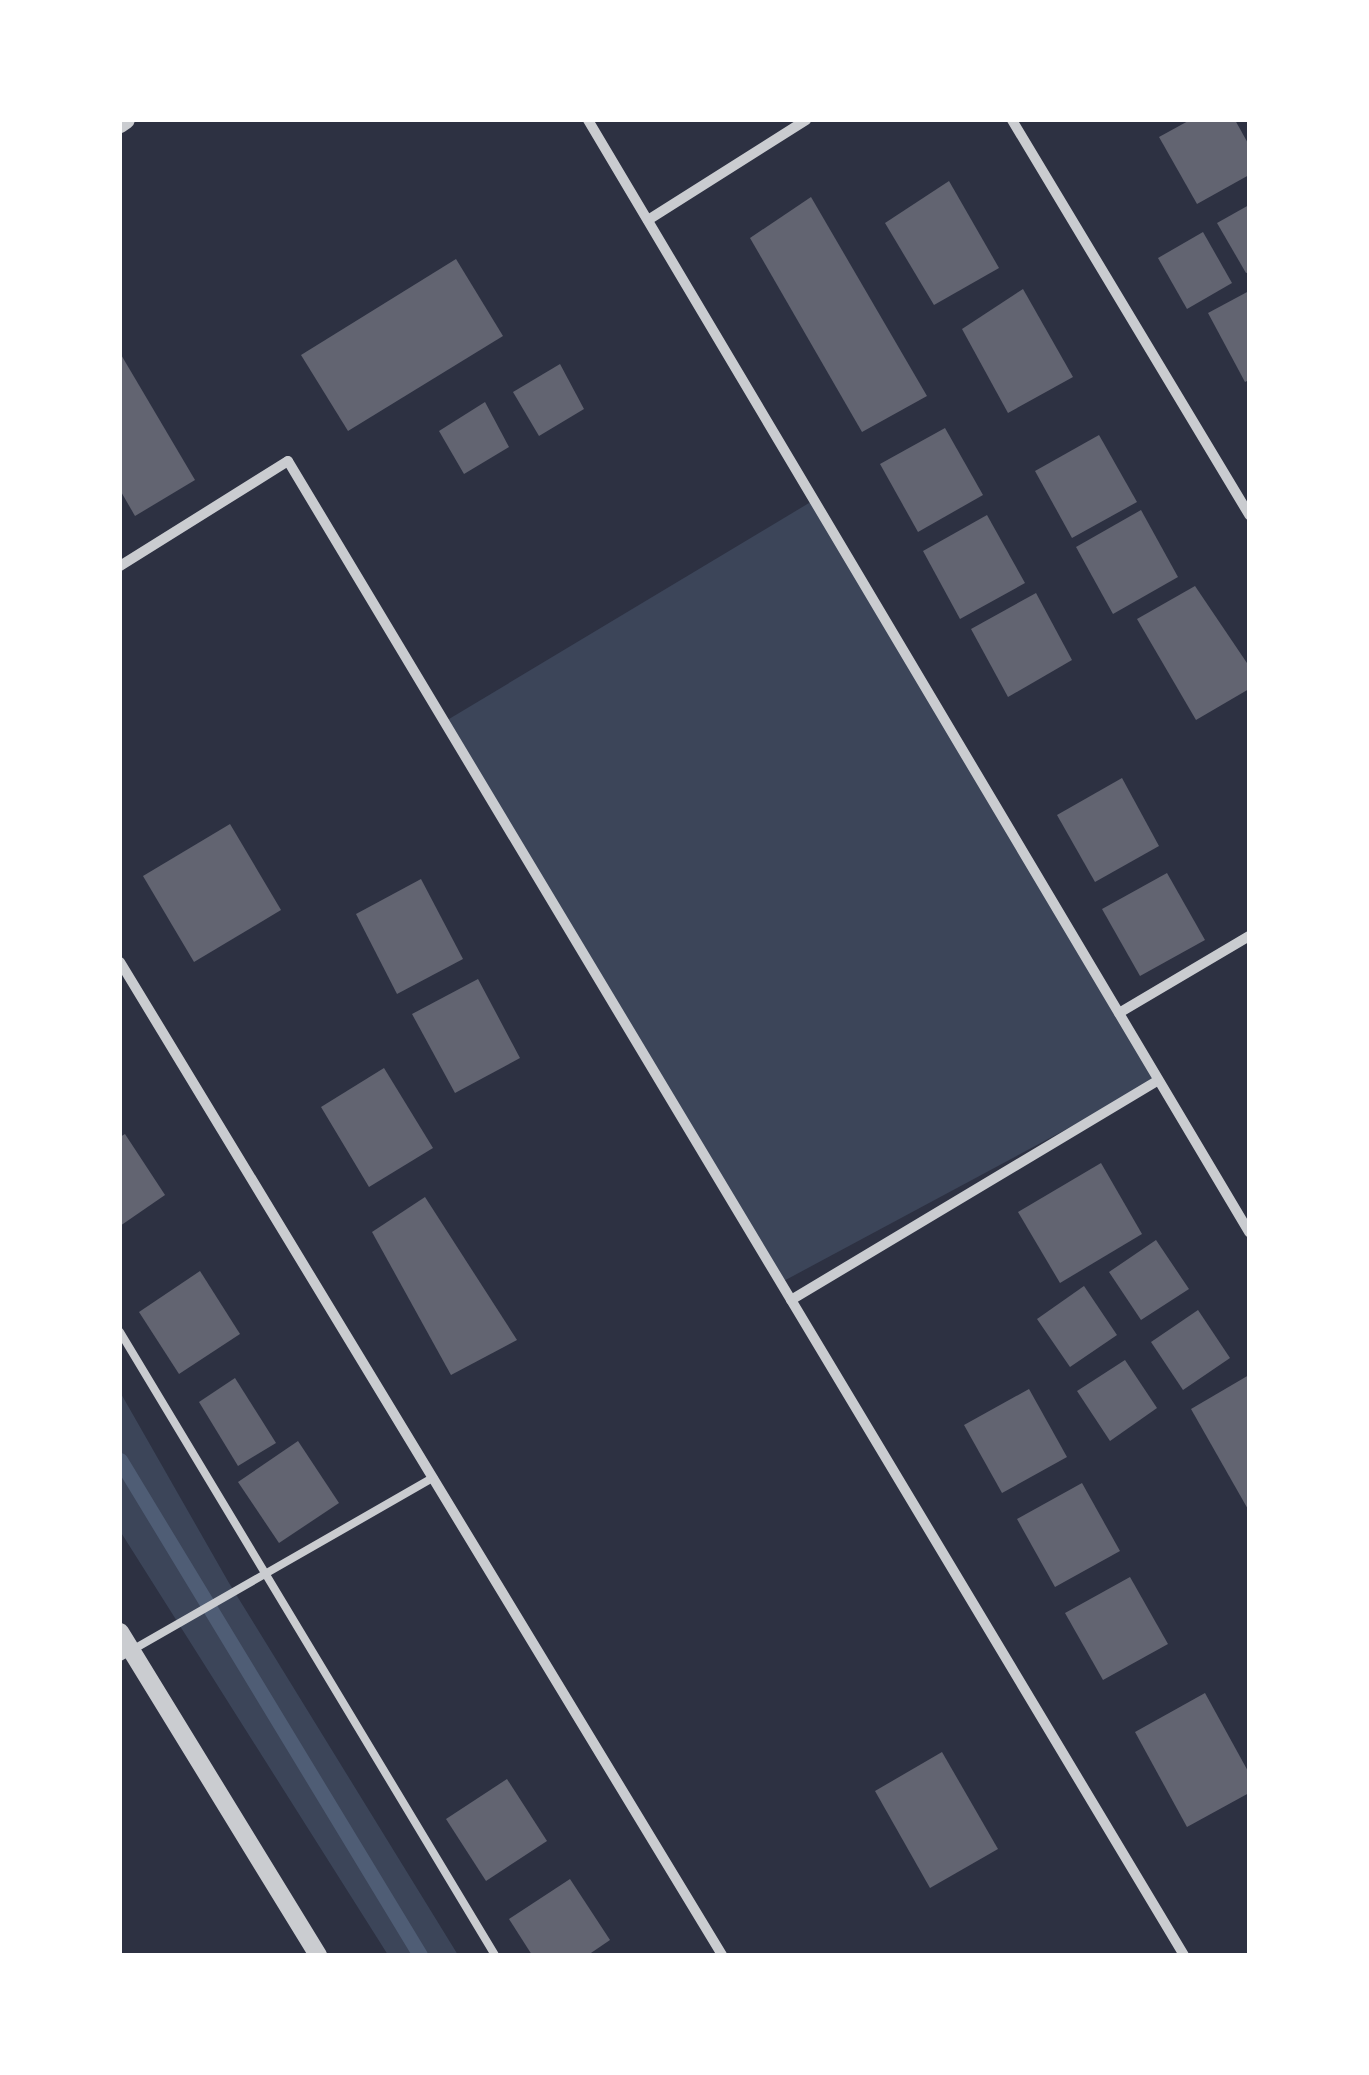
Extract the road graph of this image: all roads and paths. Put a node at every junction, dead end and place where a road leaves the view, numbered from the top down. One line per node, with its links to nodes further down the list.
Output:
1 (588, 120): 4 (street)
2 (806, 120): 4 (street)
3 (1012, 120): 5 (street)
4 (648, 220): 9 (street)
5 (1249, 515)
6 (120, 566): 12 (street)
7 (1249, 936): 9 (street)
8 (120, 962): 14 (street)
9 (1119, 1012): 10 (street)
10 (1158, 1080): 11 (street); 12 (street)
11 (1249, 1232)
12 (791, 1300): 21 (street)
13 (120, 1332): 15 (lane)
14 (432, 1478): 15 (lane); 20 (street)
15 (268, 1573): 17 (lane); 19 (lane)
16 (120, 1632): 17 (street)
17 (126, 1654): 18 (street)
18 (318, 1955)
19 (495, 1955)
20 (722, 1955)
21 (1184, 1955)

